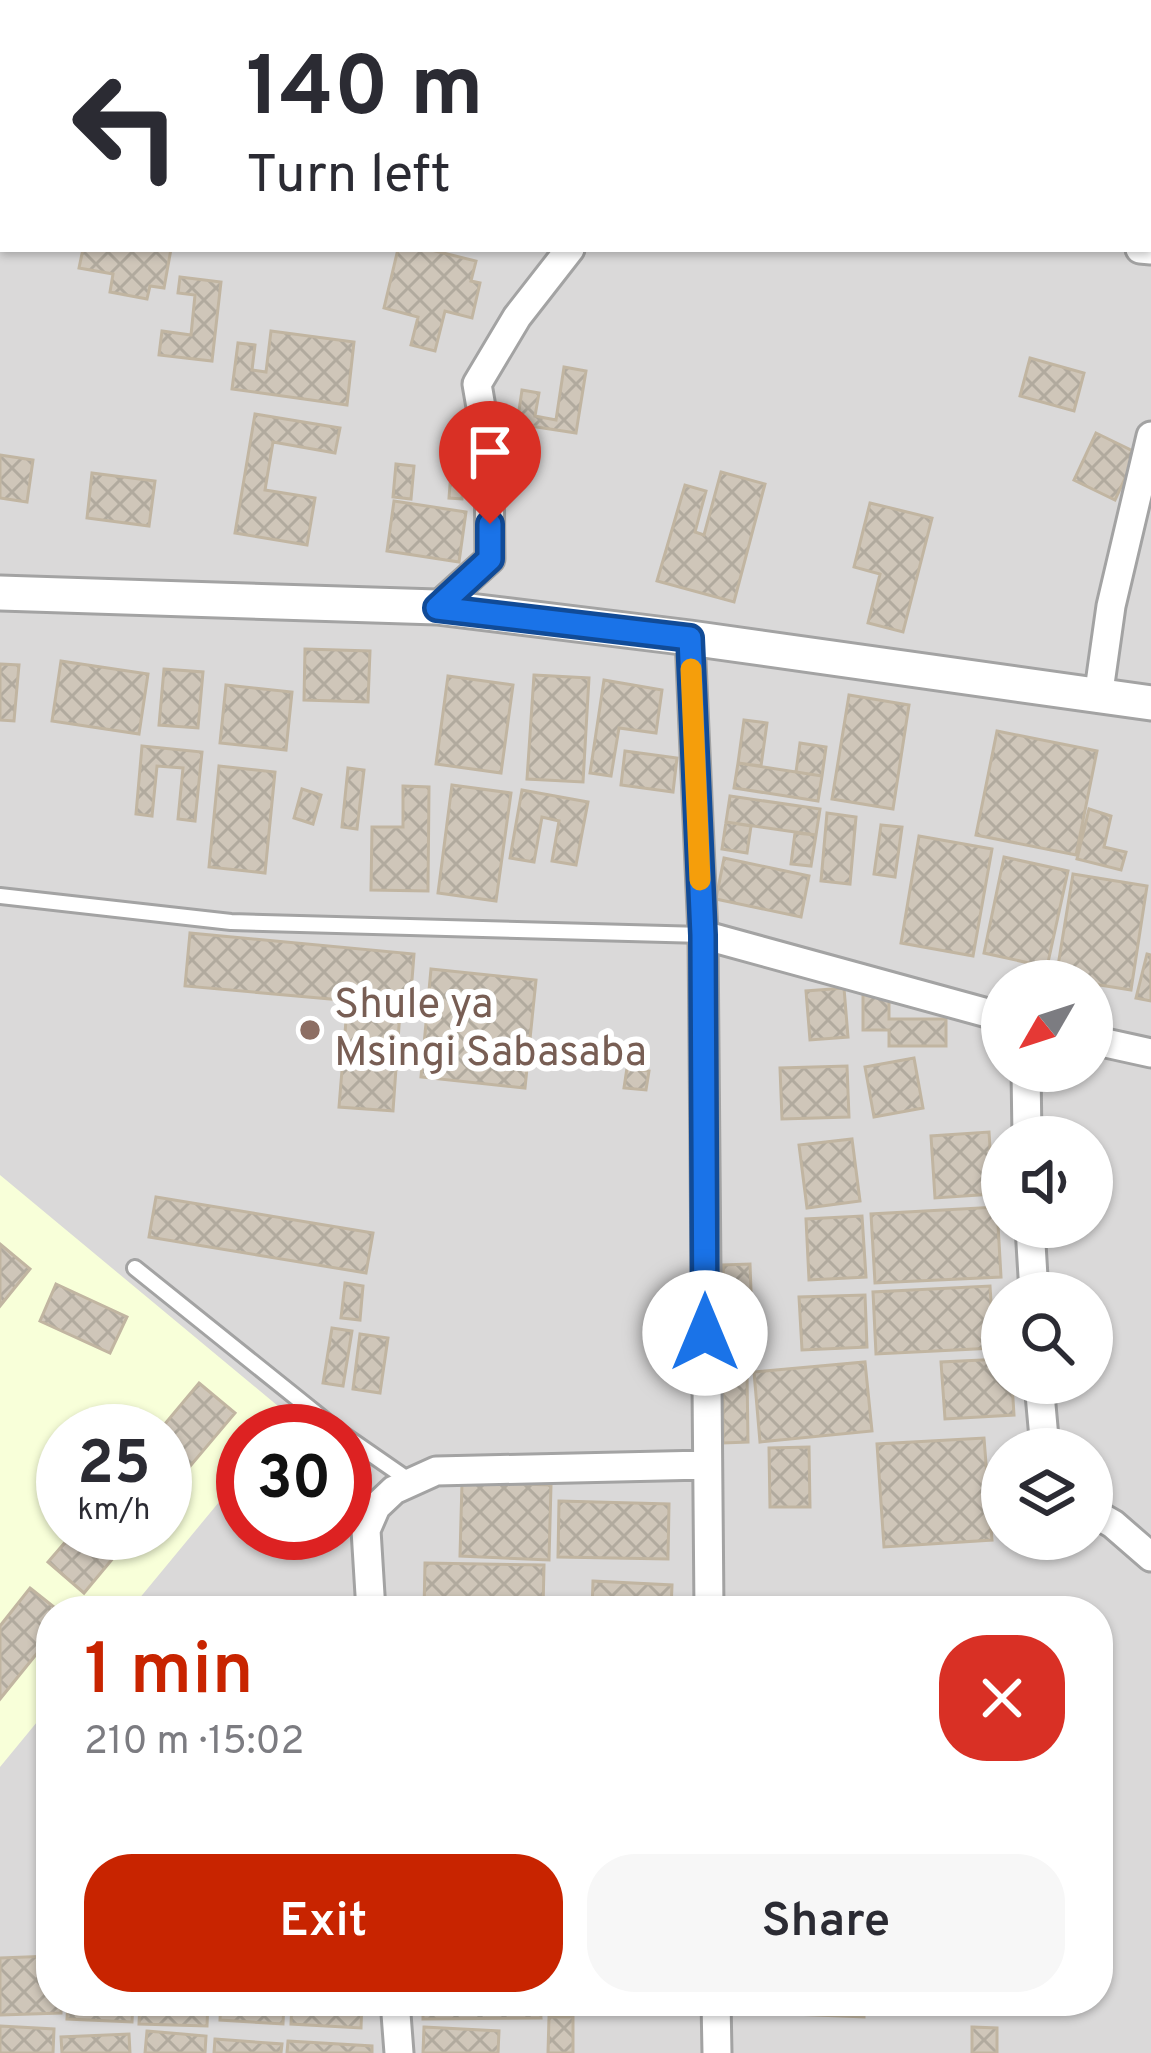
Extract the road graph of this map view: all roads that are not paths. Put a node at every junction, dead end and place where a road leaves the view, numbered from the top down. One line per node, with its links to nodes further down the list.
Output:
1 (568, 252): 4 (street)
2 (1151, 436): 6 (street)
3 (0, 593): 4 (street)
4 (437, 608): 5 (street)
5 (690, 638): 6 (street); 9 (street)
6 (1098, 698): 7 (street)
7 (1151, 703)
8 (0, 896): 9 (lane)
9 (703, 935): 10 (street); 16 (street)
10 (981, 1011)
11 (1113, 1045): 12 (street)
12 (1151, 1053)
13 (135, 1268): 14 (lane)
14 (306, 1404)
15 (372, 1454): 17 (lane)
16 (706, 1465): 17 (street); 21 (street)
17 (412, 1482): 20 (street)
18 (1113, 1528): 19 (street)
19 (1151, 1557)
20 (369, 1596)
21 (709, 1596)
22 (396, 2016): 24 (street)
23 (716, 2016): 25 (street)
24 (399, 2053)
25 (717, 2053)

